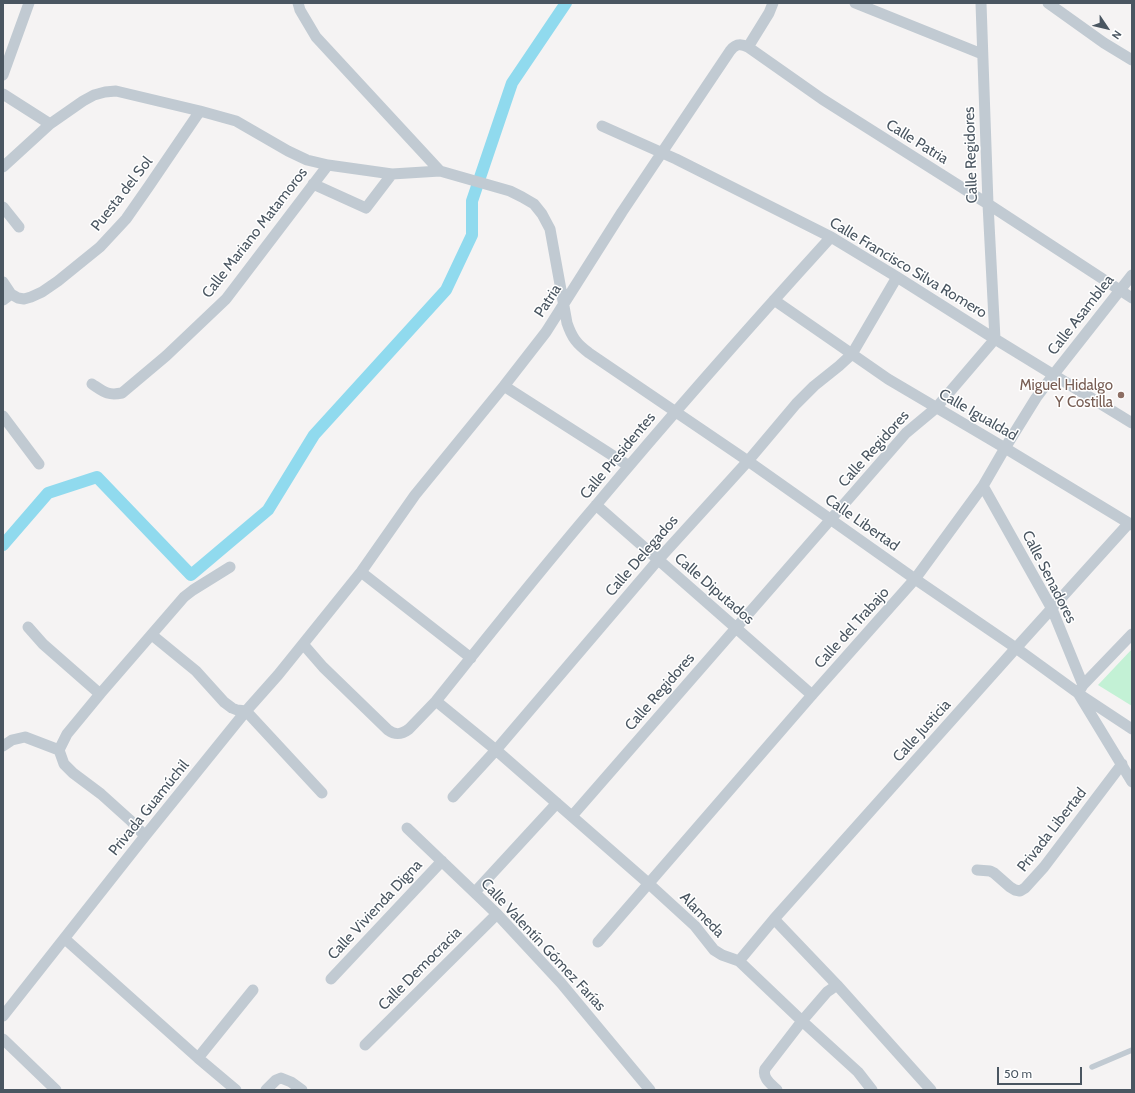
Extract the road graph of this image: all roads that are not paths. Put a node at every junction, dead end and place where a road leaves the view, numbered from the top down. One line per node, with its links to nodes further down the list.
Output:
1 (29, 3): 10 (street)
2 (298, 3): 18 (street)
3 (773, 3): 7 (street)
4 (855, 3): 8 (street)
5 (981, 3): 8 (street, Calle Regidores)
6 (1048, 3): 9 (street)
7 (748, 47): 15 (street, Patria); 21 (street, Calle Patria)
8 (982, 54): 21 (street, Calle Regidores)
9 (1132, 60)
10 (3, 75)
11 (3, 94): 13 (street)
12 (200, 111): 13 (street); 16 (street); 29 (street, Puesta del Sol)
13 (50, 124): 17 (street)
14 (602, 126): 15 (street, Calle Francisco Silva Romero)
15 (662, 152): 24 (street, Calle Francisco Silva Romero); 32 (street, Patria)
16 (328, 165): 19 (street); 20 (street, Calle Mariano Matamoros)
17 (3, 168)
18 (440, 171): 19 (street); 32 (street, Calle Libertad)
19 (392, 174): 20 (street)
20 (314, 184): 36 (street, Calle Mariano Matamoros)
21 (988, 204): 28 (street, Calle Patria); 33 (street, Calle Regidores)
22 (3, 207): 23 (street)
23 (19, 227)
24 (831, 237): 26 (street, Calle Francisco Silva Romero); 31 (street, Calle Presidentes)
25 (1132, 275): 28 (street, Calle Asamblea)
26 (897, 277): 33 (street, Calle Francisco Silva Romero); 34 (street)
27 (3, 282): 29 (street)
28 (1120, 290): 30 (street, Calle Patria); 35 (street, Calle Asamblea)
29 (7, 297)
30 (1132, 298)
31 (774, 300): 34 (street, Calle Igualdad); 39 (street, Calle Presidentes)
32 (564, 304): 37 (street, Patria); 39 (street, Calle Libertad)
33 (995, 339): 35 (street, Calle Francisco Silva Romero); 38 (street, Calle Regidores)
34 (852, 354): 38 (street, Calle Igualdad); 43 (street, Calle Delegados)
35 (1054, 374): 41 (street, Calle Francisco Silva Romero); 42 (street, Calle del Trabajo)
36 (92, 384)
37 (504, 386): 45 (street); 52 (street, Patria)
38 (936, 408): 42 (street, Calle Igualdad); 48 (street, Calle Regidores)
39 (675, 412): 43 (street, Calle Libertad); 45 (street, Calle Presidentes)
40 (3, 416): 44 (street)
41 (1132, 423)
42 (1005, 448): 46 (street, Calle del Trabajo); 49 (street, Calle Igualdad)
43 (748, 461): 48 (street, Calle Libertad); 50 (street, Calle Delegados)
44 (39, 464)
45 (629, 466): 47 (street, Calle Presidentes)
46 (983, 486): 53 (street, Calle del Trabajo); 54 (street, Calle Senadores)
47 (596, 505): 50 (street, Calle Diputados); 61 (street, Calle Presidentes)
48 (831, 520): 53 (street, Calle Libertad); 56 (street, Calle Regidores)
49 (1131, 524): 54 (street, Calle Justicia)
50 (658, 560): 56 (street, Calle Diputados); 70 (street, Calle Delegados)
51 (230, 567): 58 (street)
52 (361, 572): 59 (street, Patria); 61 (street)
53 (915, 579): 60 (street, Calle Libertad); 64 (street, Calle del Trabajo)
54 (1052, 610): 60 (street, Calle Justicia); 62 (street, Calle Senadores)
55 (28, 627): 63 (street)
56 (736, 628): 64 (street, Calle Diputados); 76 (street, Calle Regidores)
57 (1132, 634): 62 (street)
58 (152, 635): 63 (street); 66 (street)
59 (302, 644): 65 (street, Calle Presidentes); 66 (street, Privada Guamúchil)
60 (1016, 648): 62 (street, Calle Libertad); 84 (street, Calle Justicia)
61 (471, 658): 65 (street, Calle Presidentes)
62 (1080, 689): 67 (street); 71 (street, Calle Libertad)
63 (100, 694): 69 (street)
64 (812, 695): 81 (street, Calle del Trabajo)
65 (436, 701): 70 (street, Alameda)
66 (246, 711): 73 (street); 78 (street, Privada Guamúchil)
67 (1132, 729)
68 (3, 746): 69 (street)
69 (59, 750): 78 (street)
70 (496, 750): 74 (street, Calle Delegados); 75 (street, Alameda)
71 (1122, 764): 72 (street, Calle Libertad); 80 (street, Privada Libertad)
72 (1132, 782)
73 (322, 793)
74 (452, 797)
75 (557, 803): 76 (street, Alameda); 82 (street)
76 (572, 816): 81 (street, Alameda)
77 (407, 828): 79 (street, Calle Valentín Gómez Farías)
78 (145, 836): 85 (street, Privada Guamúchil)
79 (442, 861): 82 (street, Calle Valentín Gómez Farías); 88 (street, Calle Vivienda Digna)
80 (977, 870)
81 (648, 883): 86 (street, Calle del Trabajo); 87 (street, Alameda)
82 (475, 892): 83 (street, Calle Valentín Gómez Farías)
83 (497, 914): 94 (street, Calle Democracia); 102 (street, Calle Valentín Gómez Farías)
84 (774, 919): 87 (street, Calle Justicia); 89 (street)
85 (65, 939): 91 (street, Privada Guamúchil); 96 (street)
86 (598, 942)
87 (739, 961): 92 (street, Alameda)
88 (331, 979)
89 (838, 985): 92 (street); 105 (street)
90 (253, 990): 96 (street)
91 (3, 1016)
92 (802, 1021): 103 (street); 104 (street, Alameda)
93 (3, 1039): 98 (street)
94 (365, 1045)
95 (1132, 1050): 97 (lane)
96 (198, 1058): 99 (street)
97 (1092, 1067)
98 (56, 1090)
99 (236, 1090)
100 (266, 1090): 101 (street)
101 (302, 1090)
102 (650, 1090)
103 (777, 1090)
104 (872, 1090)
105 (931, 1090)

